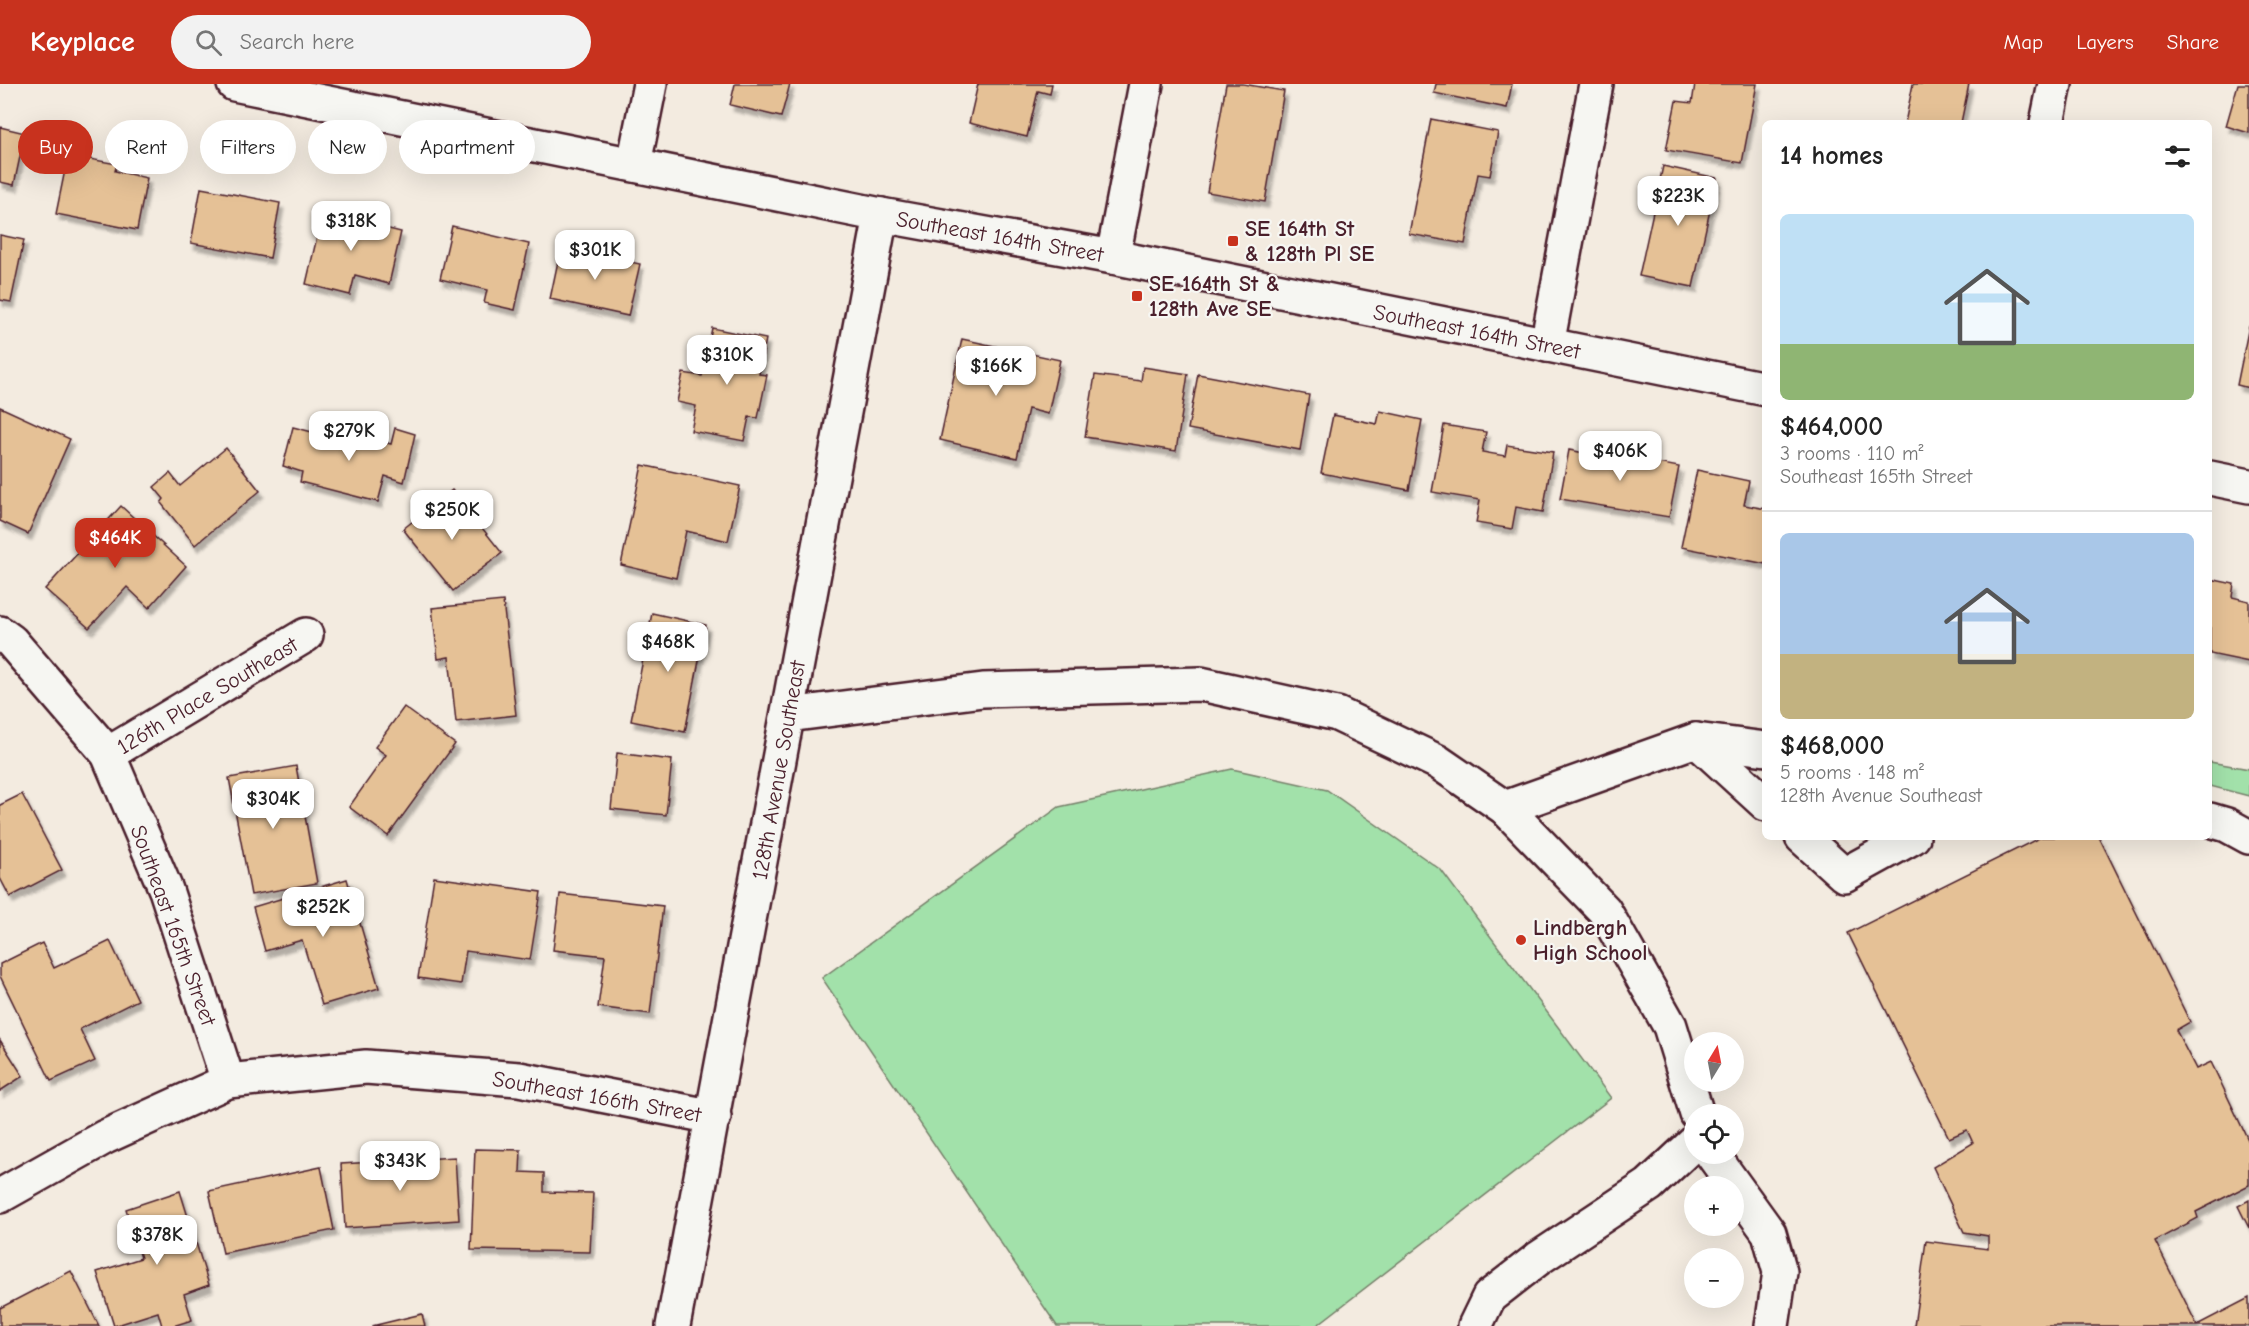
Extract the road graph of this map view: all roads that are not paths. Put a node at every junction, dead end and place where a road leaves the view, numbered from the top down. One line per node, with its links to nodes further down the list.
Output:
1 (234, 84): 7 (street, Southeast 164th Street)
2 (650, 84): 7 (street)
3 (1146, 84): 9 (street)
4 (1596, 84): 10 (street)
5 (2055, 84): 6 (street)
6 (2048, 120)
7 (634, 164): 8 (street, Southeast 164th Street)
8 (881, 214): 9 (street, Southeast 164th Street); 16 (street, 128th Avenue Southeast)
9 (1113, 257): 10 (street, Southeast 164th Street)
10 (1547, 345): 11 (street, Southeast 164th Street)
11 (1762, 388)
12 (2212, 478): 13 (street)
13 (2249, 486)
14 (306, 635): 19 (street, 126th Place Southeast)
15 (4, 641): 19 (street, Southeast 165th Street)
16 (788, 715): 21 (street); 28 (street, 128th Avenue Southeast)
17 (1696, 740): 18 (street); 20 (street); 21 (street)
18 (1762, 748)
19 (108, 754): 26 (street, Southeast 165th Street)
20 (1762, 800)
21 (1505, 808): 27 (street)
22 (2212, 821): 23 (street)
23 (2249, 837)
24 (1805, 840): 25 (street)
25 (1908, 840)
26 (228, 1081): 28 (street, Southeast 166th Street); 31 (street, Southeast 166th Street)
27 (1694, 1104)
28 (714, 1117): 32 (street, 128th Avenue Southeast)
29 (1684, 1152): 33 (street)
30 (1719, 1164): 34 (street)
31 (0, 1196)
32 (673, 1326)
33 (1474, 1326)
34 (1772, 1326)

